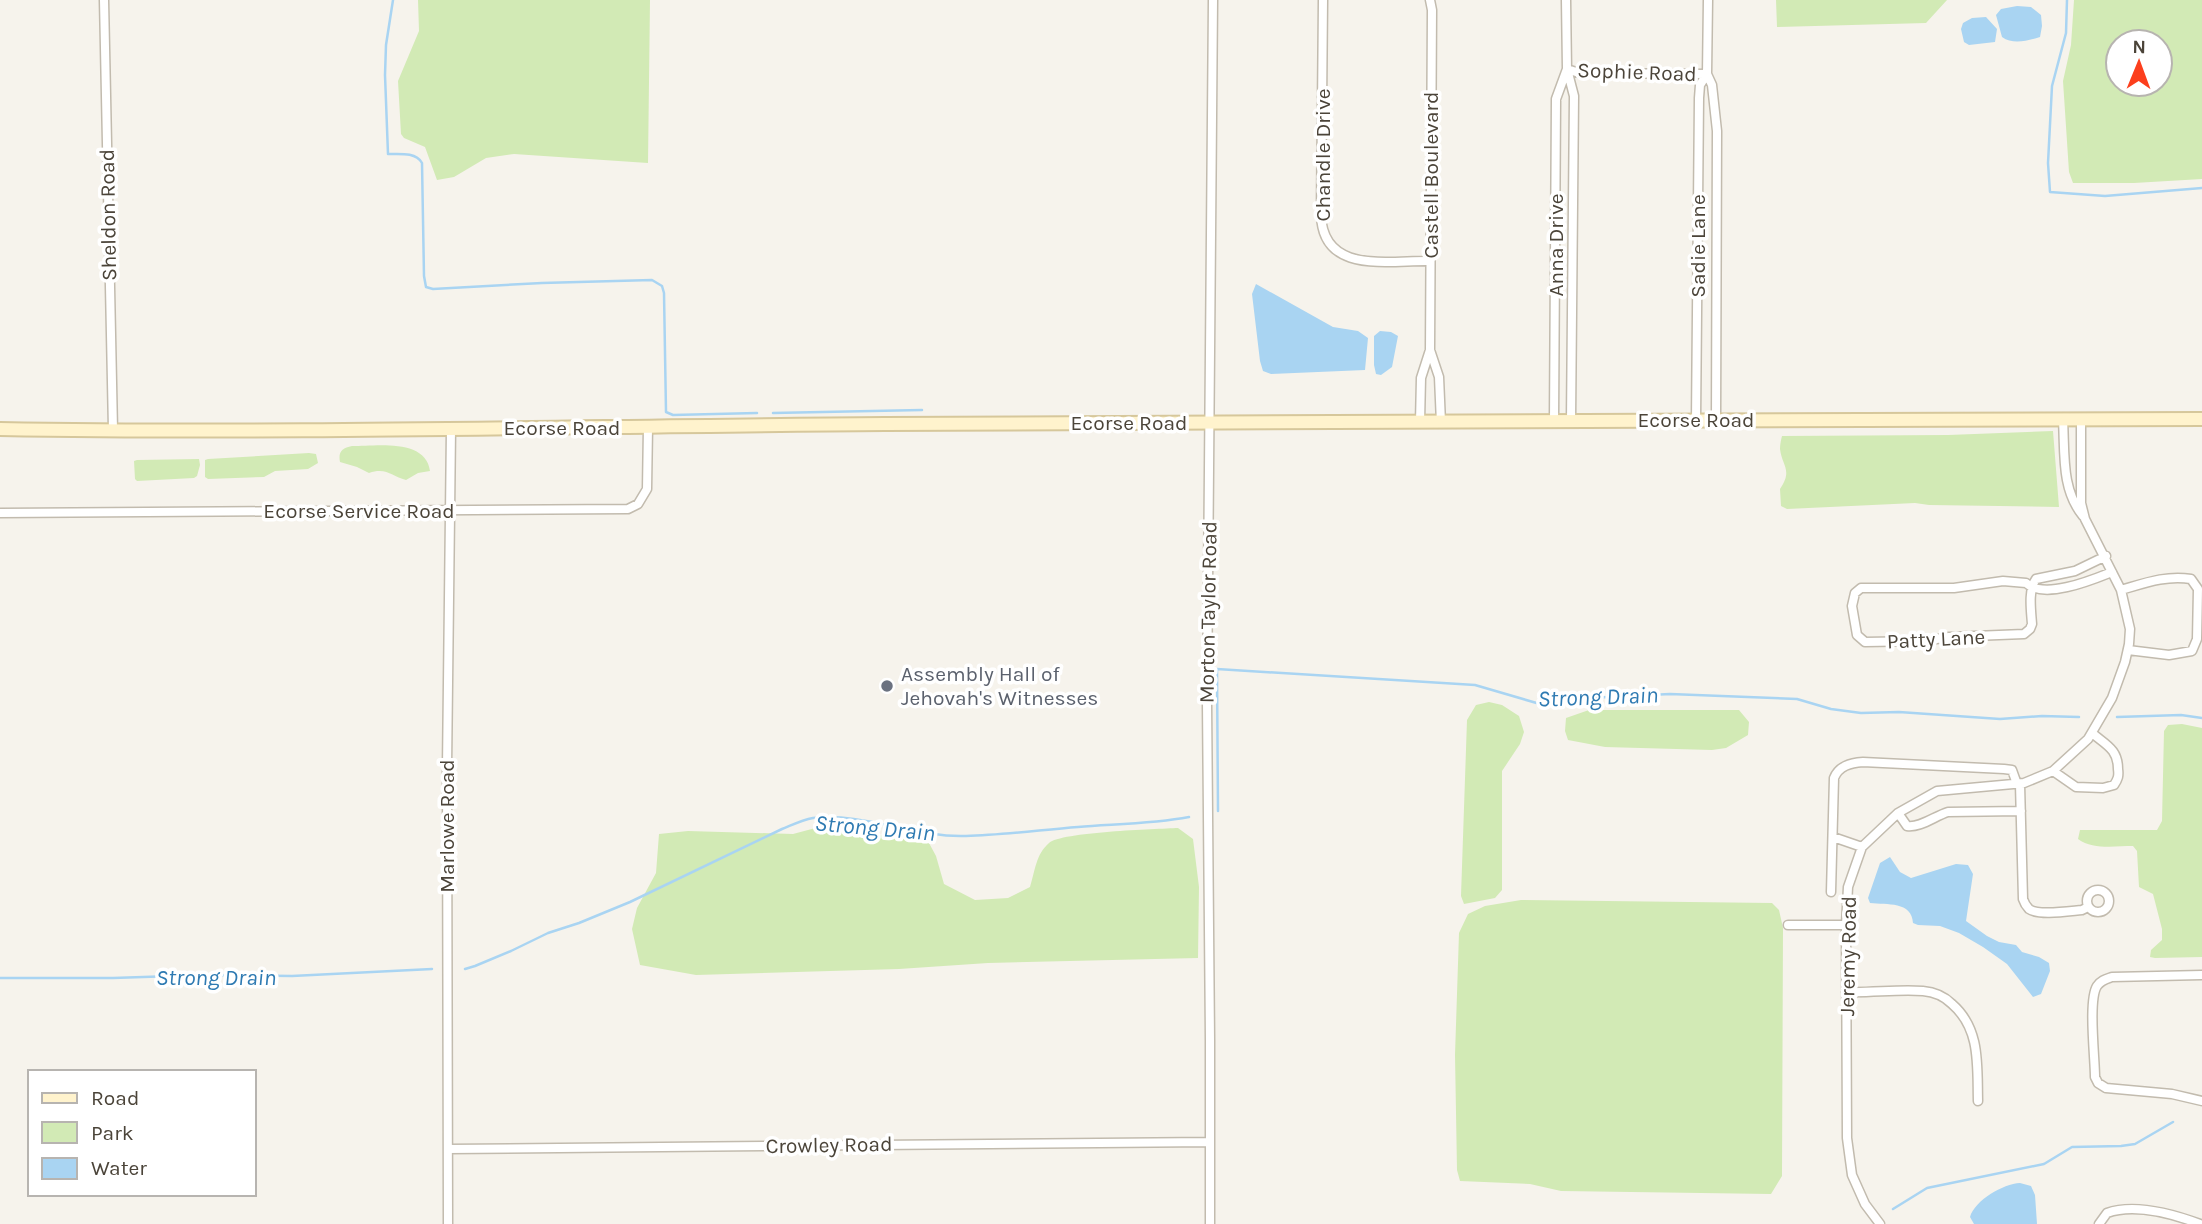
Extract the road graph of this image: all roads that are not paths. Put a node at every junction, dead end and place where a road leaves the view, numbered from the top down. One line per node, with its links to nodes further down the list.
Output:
1 (104, 0): 25 (street, Sheldon Road)
2 (1213, 0): 17 (street, Morton Taylor Road)
3 (1323, 0): 9 (street, Chandle Drive)
4 (1430, 0): 9 (street, Castell Boulevard)
5 (1566, 0): 7 (street, Anna Drive)
6 (1708, 0): 8 (street, Sadie Lane)
7 (1567, 69): 8 (street, Sophie Road); 14 (street, Anna Drive); 19 (street, Anna Drive)
8 (1707, 74): 15 (street, Sadie Lane); 16 (street, Sadie Lane)
9 (1430, 261): 10 (street, Castell Boulevard)
10 (1430, 349): 18 (street, Castell Boulevard); 20 (street, Castell Boulevard)
11 (2202, 419): 13 (main road, Ecorse Road)
12 (2063, 420): 13 (main road, Ecorse Road); 16 (main road, Ecorse Road); 29 (street, Jeremy Road)
13 (2081, 420): 29 (street, Jeremy Road)
14 (1571, 421): 15 (main road, Ecorse Road); 19 (main road, Ecorse Road)
15 (1696, 421): 16 (main road, Ecorse Road)
16 (1716, 421)
17 (1210, 422): 18 (main road, Ecorse Road); 21 (main road, Ecorse Road); 50 (street, Morton Taylor Road)
18 (1420, 422): 20 (main road, Ecorse Road)
19 (1554, 422): 20 (main road, Ecorse Road)
20 (1441, 423)
21 (648, 427): 23 (main road, Ecorse Road); 27 (street, Ecorse Service Road)
22 (0, 429): 24 (main road, Ecorse Road)
23 (451, 429): 25 (main road, Ecorse Road); 27 (street, Marlowe Road)
24 (57, 430): 25 (main road, Ecorse Road); 26 (main road, Ecorse Road)
25 (113, 430)
26 (0, 435)
27 (449, 511): 28 (street, Ecorse Service Road); 51 (street, Marlowe Road)
28 (0, 513)
29 (2085, 519): 30 (street, Jeremy Road)
30 (2106, 556): 31 (street, Jeremy Road); 32 (street)
31 (2112, 572): 32 (street, Patty Lane); 33 (street, Jeremy Road)
32 (2031, 588): 32 (street, Patty Lane)
33 (2122, 590): 34 (street, Jeremy Road); 34 (street)
34 (2128, 650): 35 (street, Jeremy Road)
35 (2092, 733): 36 (street, Jeremy Road); 36 (street)
36 (2053, 771): 37 (street, Jeremy Road)
37 (2019, 784): 38 (street); 39 (street, Jeremy Road); 40 (street)
38 (2021, 811): 39 (street); 43 (street)
39 (1898, 813): 41 (street, Jeremy Road)
40 (1833, 837): 41 (street); 42 (street)
41 (1862, 847): 45 (street, Jeremy Road)
42 (1831, 892)
43 (2088, 907)
44 (1788, 925): 45 (street)
45 (1846, 925): 47 (street, Jeremy Road)
46 (2202, 975): 49 (street)
47 (1846, 992): 48 (street); 54 (street, Jeremy Road)
48 (1978, 1101)
49 (2202, 1101)
50 (1210, 1142): 51 (street, Crowley Road); 53 (street, Morton Taylor Road)
51 (448, 1149): 52 (street, Marlowe Road)
52 (448, 1224)
53 (1210, 1224)
54 (1880, 1224)
55 (2099, 1224): 56 (street)
56 (2200, 1224)

